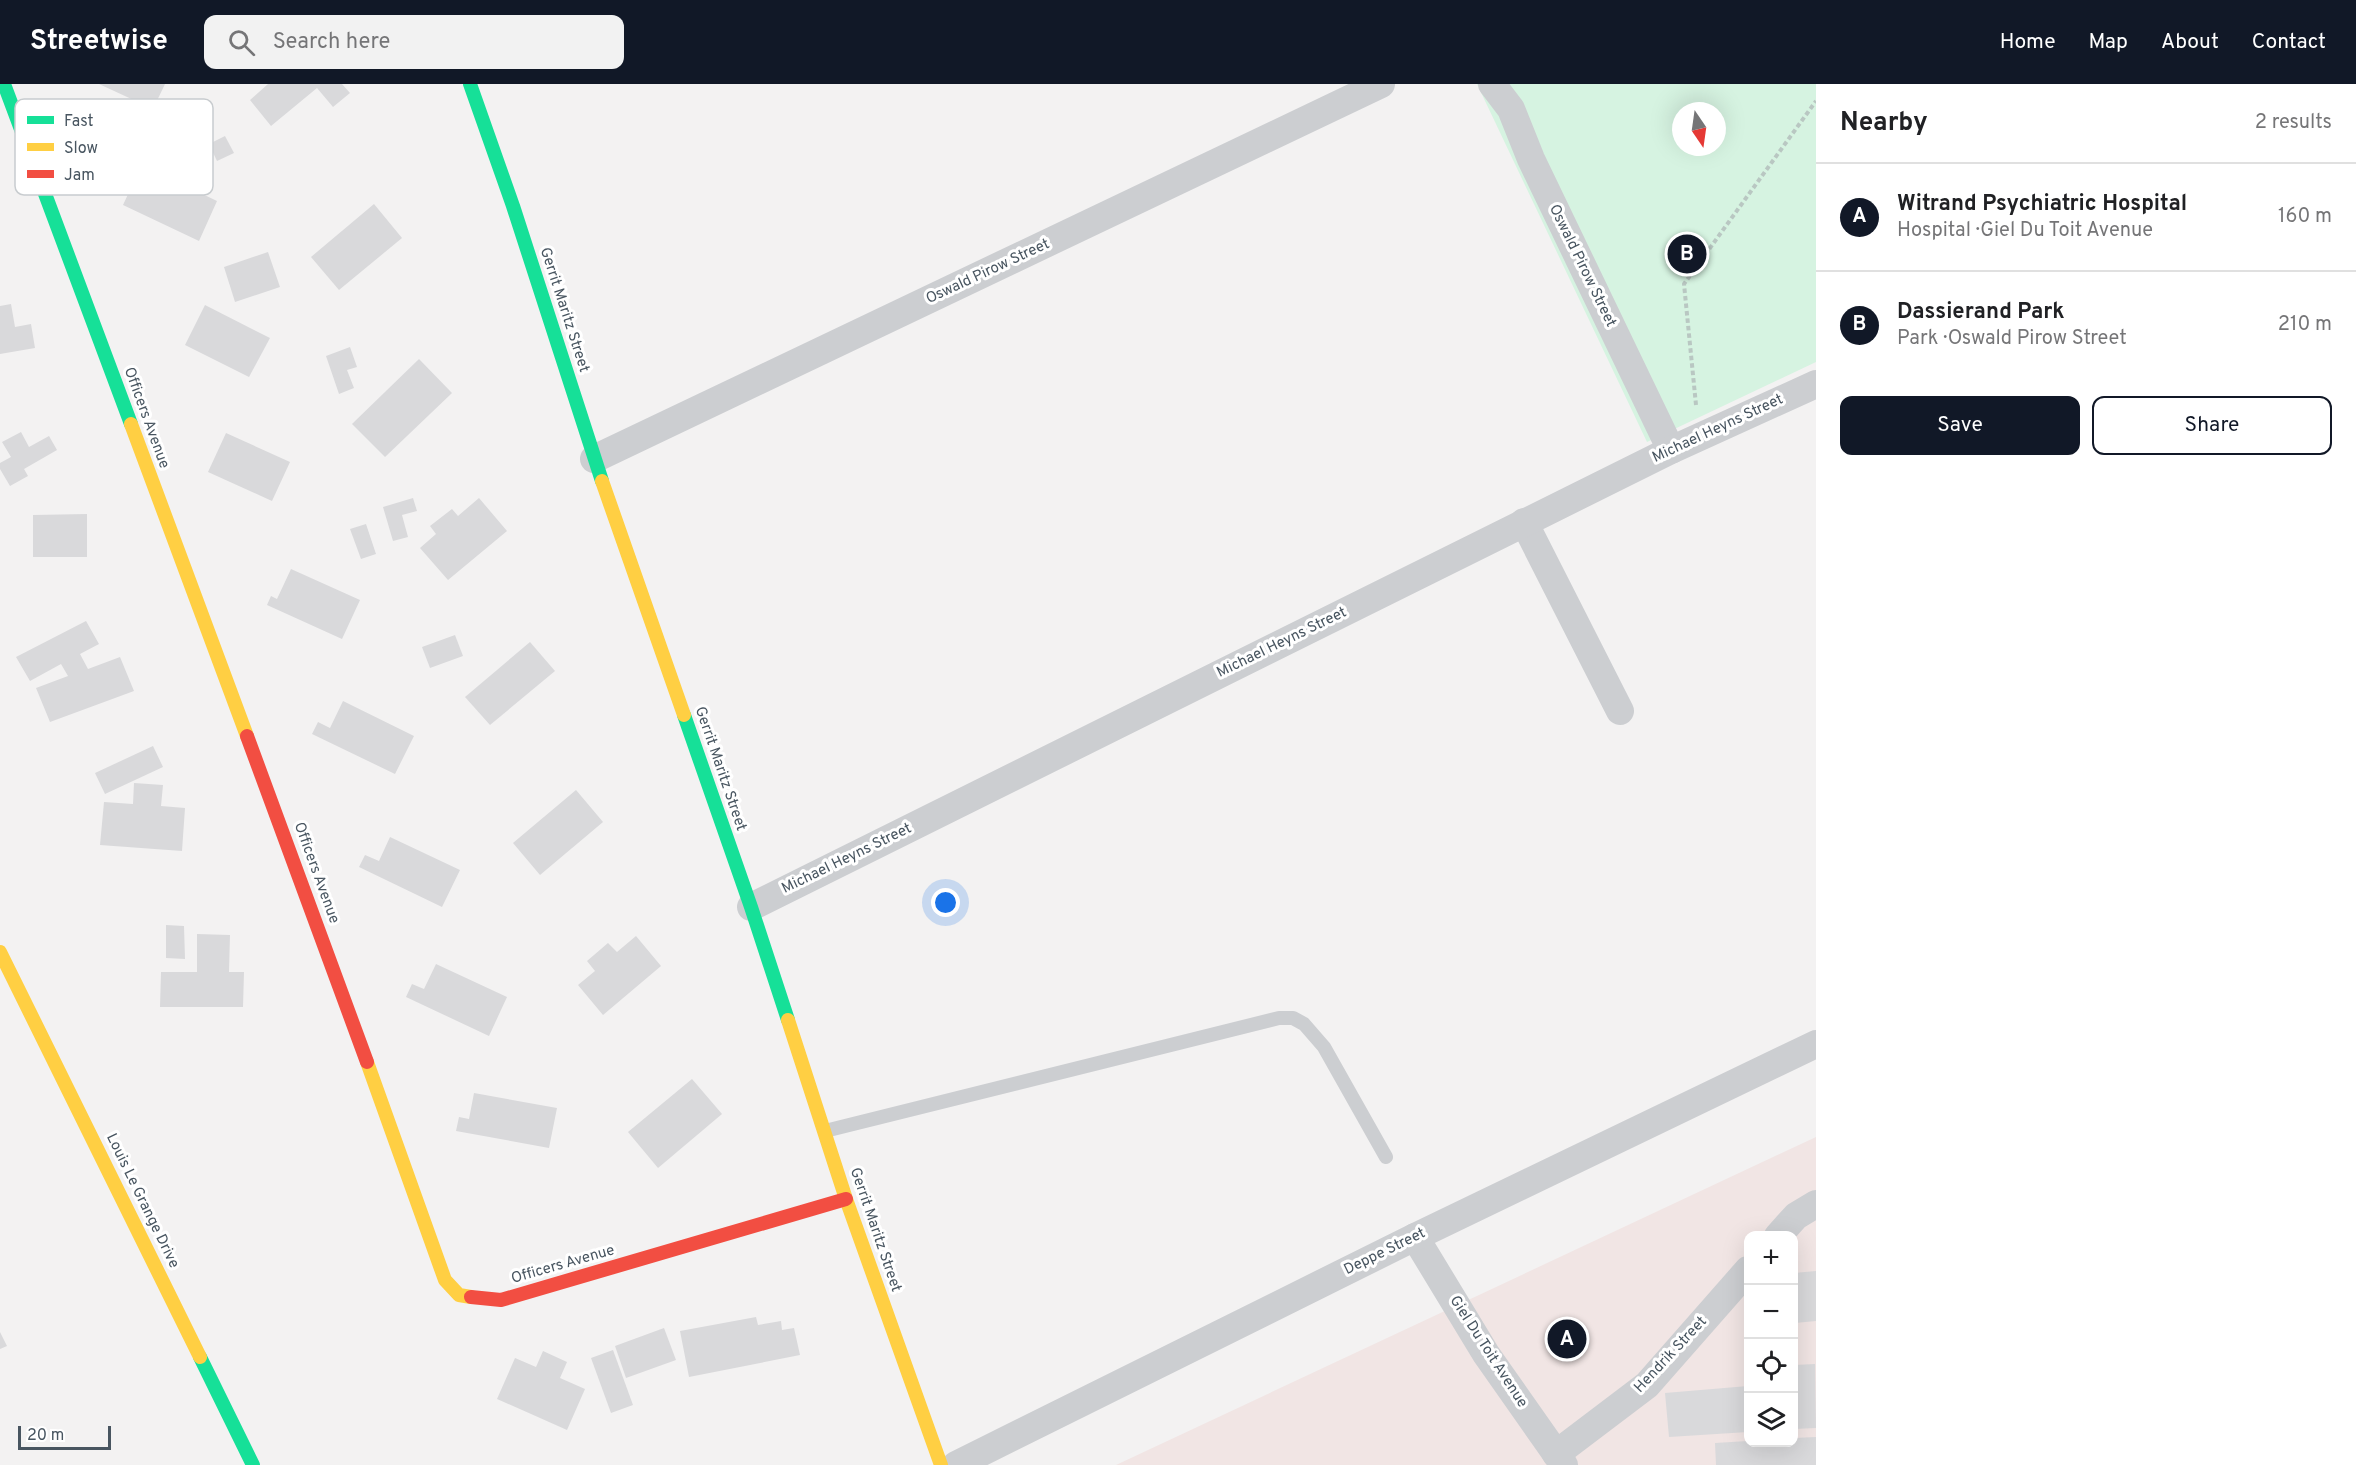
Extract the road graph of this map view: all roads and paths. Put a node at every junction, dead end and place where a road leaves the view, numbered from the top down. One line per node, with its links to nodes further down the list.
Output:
1 (4, 84): 6 (street, Officers Avenue)
2 (470, 84): 11 (street, Gerrit Maritz Street)
3 (1381, 84): 11 (street, Oswald Pirow Street)
4 (1492, 84): 10 (street, Oswald Pirow Street)
5 (1816, 101): 9 (path)
6 (15, 113)
7 (45, 195): 19 (street, Officers Avenue)
8 (1816, 384): 9 (street, Michael Heyns Street)
9 (1699, 438): 10 (street, Michael Heyns Street)
10 (1671, 450): 12 (street, Michael Heyns Street)
11 (594, 459): 14 (street, Gerrit Maritz Street)
12 (1524, 522): 13 (street); 14 (street, Michael Heyns Street)
13 (1620, 711)
14 (751, 906): 17 (street, Gerrit Maritz Street)
15 (0, 952): 25 (street, Louis Le Grange Drive)
16 (1816, 1044): 22 (street, Deppe Street)
17 (825, 1131): 18 (lane); 19 (street, Gerrit Maritz Street)
18 (1386, 1157)
19 (846, 1198): 26 (street, Gerrit Maritz Street)
20 (1816, 1204): 21 (street)
21 (1783, 1231)
22 (1415, 1237): 24 (street, Giel Du Toit Avenue); 27 (street, Deppe Street)
23 (1744, 1276): 24 (street, Hendrik Street)
24 (1560, 1459)
25 (253, 1465)
26 (941, 1465)
27 (956, 1465)

